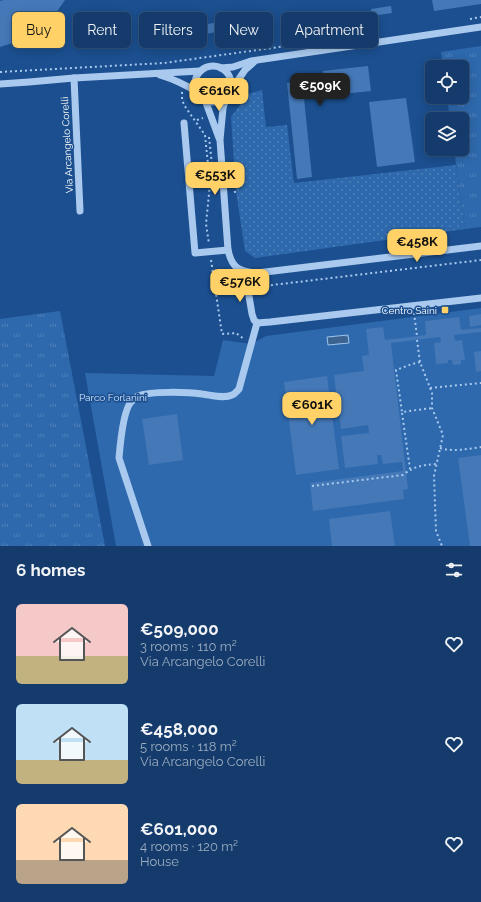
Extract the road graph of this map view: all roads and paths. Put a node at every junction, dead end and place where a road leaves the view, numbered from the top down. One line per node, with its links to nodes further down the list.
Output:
1 (481, 17): 2 (path)
2 (465, 20)
3 (481, 28): 6 (street)
4 (281, 47): 5 (path)
5 (188, 59): 9 (path); 10 (path)
6 (256, 61): 7 (street); 16 (street)
7 (221, 68): 8 (street); 16 (street)
8 (200, 71): 10 (street); 15 (street)
9 (0, 72)
10 (187, 72): 11 (street)
11 (154, 74): 12 (street); 14 (street)
12 (74, 78): 13 (street); 24 (street, Via Arcangelo Corelli)
13 (0, 84)
14 (184, 85): 15 (street); 27 (path)
15 (197, 92): 17 (street)
16 (229, 93): 17 (street); 20 (street)
17 (205, 100): 20 (street)
18 (184, 123): 27 (street)
19 (208, 132): 22 (path)
20 (220, 140): 26 (street)
21 (233, 171): 23 (path)
22 (213, 174)
23 (235, 192)
24 (80, 211)
25 (481, 246): 29 (street)
26 (228, 250): 27 (street); 29 (street)
27 (210, 251): 32 (path)
28 (481, 260): 30 (path)
29 (245, 272): 35 (street)
30 (262, 286)
31 (238, 289): 32 (path)
32 (216, 292): 38 (path)
33 (481, 298): 34 (street)
34 (414, 306): 35 (street); 36 (path)
35 (257, 323): 38 (street)
36 (417, 336)
37 (418, 340): 39 (path)
38 (251, 344): 49 (street)
39 (420, 362): 41 (path); 43 (path)
40 (481, 383): 41 (path)
41 (430, 388): 42 (path)
42 (432, 408): 43 (path); 45 (path)
43 (402, 412): 47 (path)
44 (481, 447): 45 (path)
45 (440, 448): 46 (path)
46 (437, 464): 47 (path); 50 (path)
47 (410, 469): 48 (path)
48 (312, 486)
49 (148, 546)
50 (442, 546)

